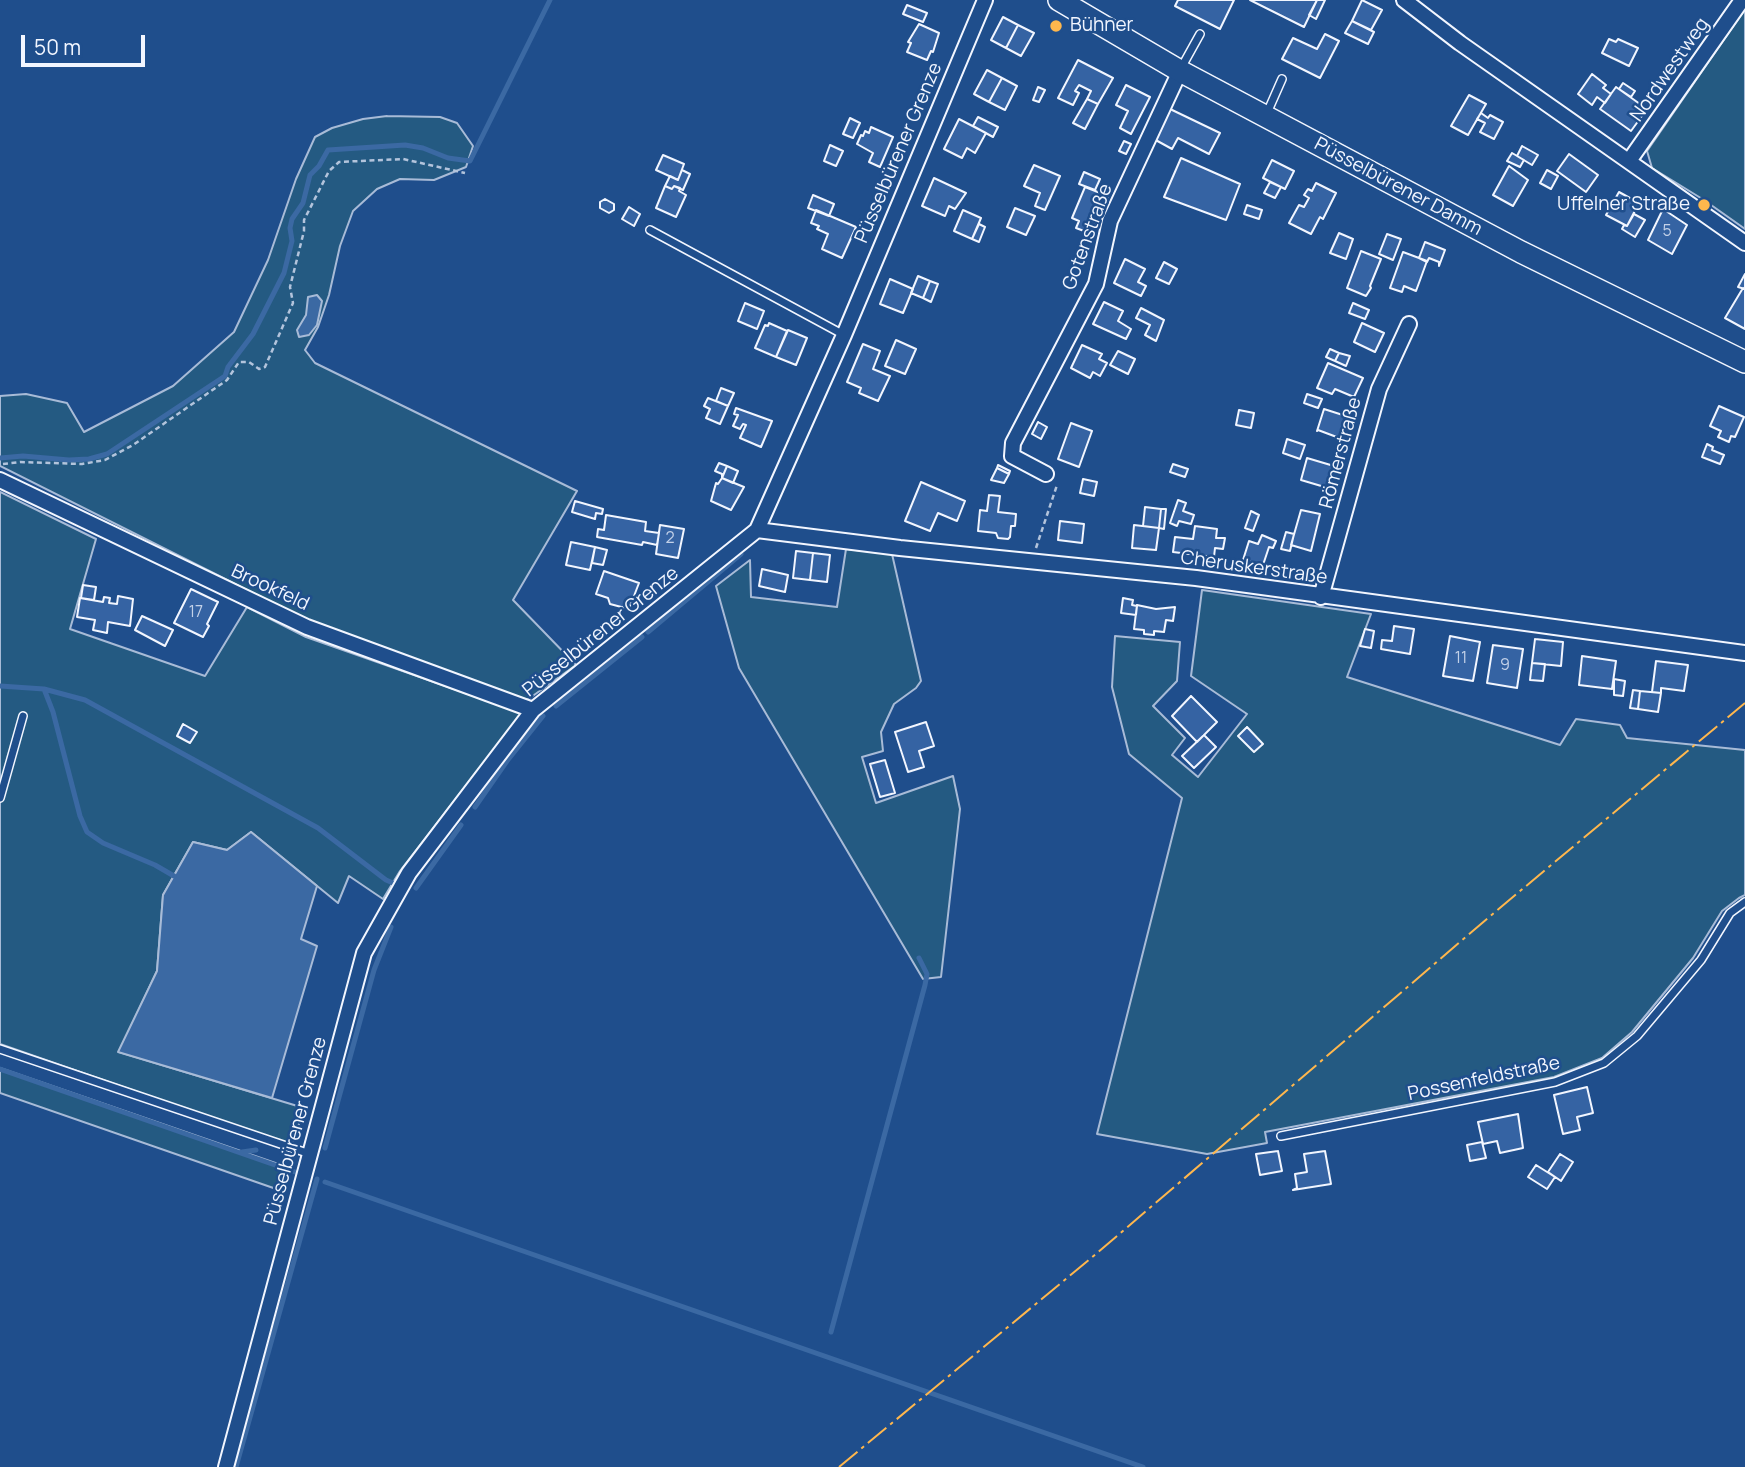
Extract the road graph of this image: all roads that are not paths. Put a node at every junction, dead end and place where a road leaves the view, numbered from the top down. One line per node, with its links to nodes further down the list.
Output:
1 (985, 0): 13 (street, Püsselbürener Grenze)
2 (1059, 0): 6 (main road, Püsselbürener Damm)
3 (1404, 0): 9 (street)
4 (1742, 0): 9 (street, Nordwestweg)
5 (1200, 34): 6 (lane)
6 (1180, 71): 8 (main road, Püsselbürener Damm); 15 (street, Gotenstraße)
7 (1282, 79): 8 (lane)
8 (1265, 117): 14 (main road, Püsselbürener Damm)
9 (1629, 162): 11 (street)
10 (650, 230): 13 (lane)
11 (1745, 243)
12 (1409, 324): 18 (street, Römerstraße)
13 (844, 335): 17 (street, Püsselbürener Grenze)
14 (1745, 362)
15 (1046, 474)
16 (0, 480): 20 (street, Brookfeld)
17 (757, 530): 18 (street, Cheruskerstraße); 20 (street, Püsselbürener Grenze)
18 (1321, 597): 19 (street, Cheruskerstraße)
19 (1745, 653)
20 (533, 710): 26 (street, Püsselbürener Grenze)
21 (23, 716): 22 (lane)
22 (0, 798)
23 (1745, 902): 25 (lane, Possenfeldstraße)
24 (0, 1049): 26 (lane)
25 (1281, 1136)
26 (310, 1154): 27 (street, Püsselbürener Grenze)
27 (226, 1467)

